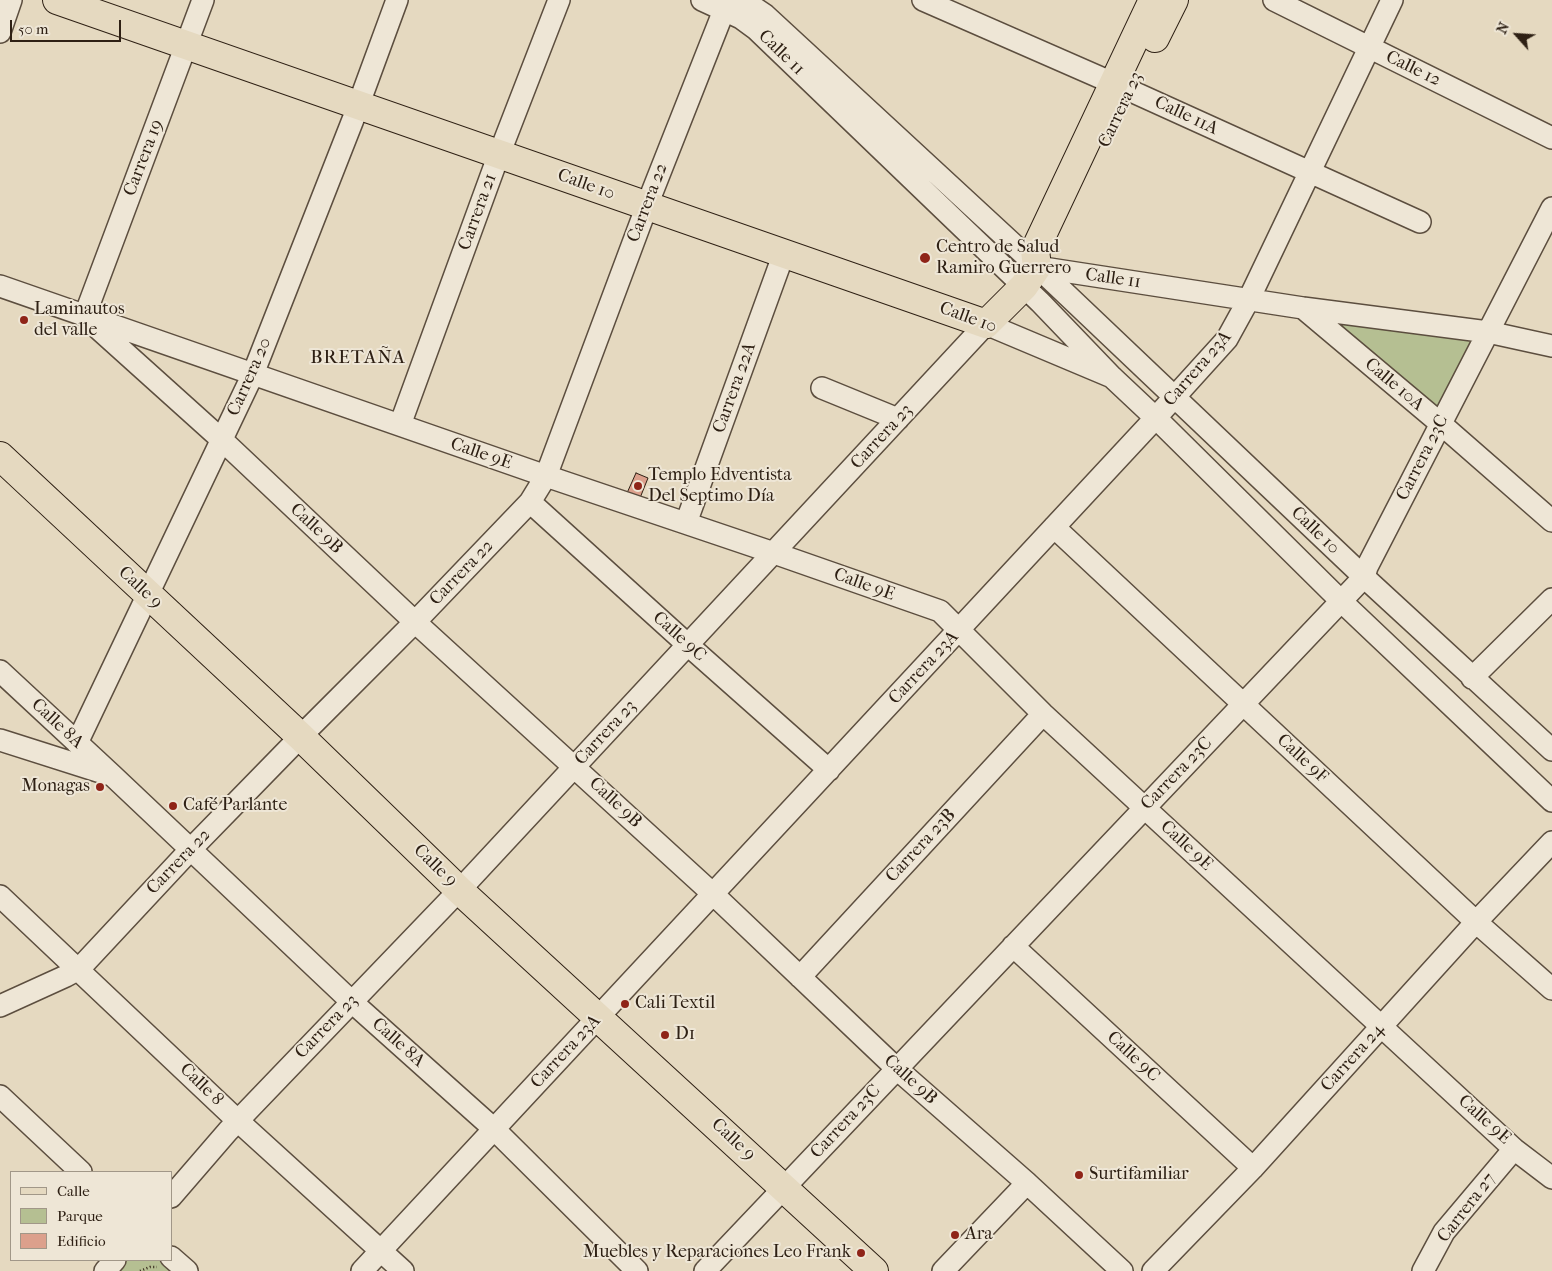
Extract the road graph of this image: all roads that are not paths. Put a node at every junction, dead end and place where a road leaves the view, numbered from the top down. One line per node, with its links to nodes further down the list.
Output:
1 (11, 0): 14 (street)
2 (57, 0): 15 (main road, Calle 10)
3 (204, 0): 15 (street, Carrera 19)
4 (397, 0): 18 (street, Carrera 20)
5 (559, 0): 20 (street, Carrera 21)
6 (702, 0): 13 (street, Calle 11)
7 (743, 0): 26 (street, Calle 11)
8 (923, 0): 17 (street, Calle 11A)
9 (1153, 0): 17 (main road, Carrera 23)
10 (1174, 0): 17 (main road, Carrera 23)
11 (1274, 0): 16 (street, Calle 12)
12 (1392, 0): 16 (street, Carrera 23A)
13 (725, 5): 22 (street, Carrera 22); 26 (street, Calle 11)
14 (0, 32)
15 (186, 45): 18 (main road, Calle 10); 30 (street, Carrera 19)
16 (1369, 47): 19 (street, Calle 12); 21 (street, Carrera 23A)
17 (1122, 87): 21 (street, Calle 11A); 26 (main road, Carrera 23)
18 (358, 106): 20 (main road, Calle 10); 34 (street, Carrera 20)
19 (1552, 138)
20 (499, 154): 22 (main road, Calle 10); 41 (street, Carrera 21)
21 (1309, 172): 24 (street, Calle 11A); 28 (street, Carrera 23A)
22 (646, 206): 25 (main road, Calle 10); 44 (street, Carrera 22)
23 (1552, 208): 32 (street, Carrera 23C)
24 (1420, 222)
25 (784, 253): 31 (main road, Calle 10); 47 (street, Carrera 22A)
26 (1030, 277): 28 (street, Calle 11); 31 (main road, Carrera 23); 35 (street, Calle 10); 37 (street, Calle 10)
27 (0, 286): 30 (street, Calle 9E)
28 (1249, 299): 29 (street, Calle 11); 37 (street, Carrera 23A)
29 (1303, 308): 32 (street, Calle 11); 40 (street, Calle 10A)
30 (85, 316): 34 (street, Calle 9E); 42 (street, Calle 9B)
31 (986, 324): 35 (street, Calle 10); 39 (street, Carrera 23)
32 (1488, 332): 33 (street, Calle 11); 40 (street, Carrera 23C)
33 (1552, 346)
34 (254, 374): 41 (street, Calle 9E); 42 (street, Carrera 20)
35 (1112, 377): 38 (street, Calle 10)
36 (822, 388): 39 (street)
37 (1174, 397): 38 (street, Carrera 23A); 50 (street, Calle 10)
38 (1156, 418): 48 (street, Carrera 23A); 53 (street, Calle 10)
39 (898, 420): 49 (street, Carrera 23)
40 (1441, 424): 46 (street, Calle 10A); 50 (street, Carrera 23C)
41 (400, 425): 44 (street, Calle 9E)
42 (222, 440): 51 (street, Carrera 20); 54 (street, Calle 9B)
43 (0, 456): 51 (main road, Calle 9)
44 (546, 476): 45 (street, Carrera 22); 47 (street, Calle 9E)
45 (530, 502): 54 (street, Carrera 22); 56 (street, Calle 9C)
46 (1552, 521)
47 (686, 523): 49 (street, Calle 9E)
48 (1054, 527): 55 (street, Carrera 23A); 59 (street, Calle 9F)
49 (774, 552): 55 (street, Calle 9E); 56 (street, Carrera 23)
50 (1364, 577): 53 (street, Carrera 23C); 58 (street, Calle 10)
51 (147, 595): 61 (main road, Calle 9); 63 (street, Carrera 20)
52 (1552, 599): 58 (street)
53 (1341, 601): 59 (street, Carrera 23C); 68 (street, Calle 10)
54 (416, 622): 61 (street, Carrera 22); 65 (street, Calle 9B)
55 (959, 630): 60 (street, Calle 9E); 66 (street, Carrera 23A)
56 (688, 645): 65 (street, Carrera 23); 66 (street, Calle 9C)
57 (0, 671): 63 (street, Calle 8A)
58 (1472, 678): 64 (street, Calle 10)
59 (1243, 704): 69 (street, Carrera 23C); 75 (street, Calle 9F)
60 (1042, 714): 69 (street, Calle 9E); 78 (street, Carrera 23B)
61 (300, 737): 71 (street, Carrera 22); 72 (main road, Calle 9)
62 (0, 740): 67 (street, Calle 8A)
63 (77, 743): 67 (street, Calle 8A)
64 (1552, 750)
65 (575, 766): 72 (street, Carrera 23); 73 (street, Calle 9B)
66 (829, 770): 73 (street, Carrera 23A)
67 (113, 776): 71 (street, Calle 8A)
68 (1552, 800)
69 (1144, 808): 76 (street, Carrera 23C); 83 (street, Calle 9E)
70 (1552, 842): 75 (street, Carrera 24)
71 (191, 850): 77 (street, Carrera 22); 80 (street, Calle 8A)
72 (459, 890): 80 (street, Carrera 23); 82 (main road, Calle 9)
73 (713, 894): 78 (street, Calle 9B); 82 (street, Carrera 23A)
74 (0, 896): 77 (street, Calle 8)
75 (1476, 922): 79 (street, Calle 9F); 83 (street, Carrera 24)
76 (1013, 946): 84 (street, Carrera 23C); 89 (street, Calle 9C)
77 (78, 969): 81 (street, Carrera 22); 86 (street, Calle 8)
78 (800, 977): 84 (street, Calle 9B)
79 (1552, 989)
80 (352, 1002): 86 (street, Carrera 23); 87 (street, Calle 8A)
81 (0, 1006)
82 (599, 1017): 87 (street, Carrera 23A); 93 (main road, Calle 9)
83 (1381, 1027): 88 (street, Calle 9E); 89 (street, Carrera 24)
84 (897, 1069): 92 (street, Calle 9B); 93 (street, Carrera 23C)
85 (0, 1096): 90 (street)
86 (238, 1121): 94 (street, Carrera 23); 95 (street, Calle 8)
87 (494, 1129): 95 (street, Carrera 23A); 102 (street, Calle 8A)
88 (1514, 1148): 91 (street, Calle 9E); 108 (street, Carrera 27)
89 (1253, 1168): 107 (street, Carrera 24)
90 (80, 1171)
91 (1552, 1178)
92 (1027, 1183): 105 (street); 106 (street, Calle 9B)
93 (784, 1188): 103 (street, Carrera 23C); 104 (main road, Calle 9)
94 (172, 1196)
95 (382, 1250): 100 (street, Carrera 23A); 101 (street, Calle 8)
96 (114, 1261): 98 (street)
97 (166, 1262): 99 (street)
98 (105, 1271)
99 (186, 1271)
100 (362, 1271)
101 (403, 1271)
102 (637, 1271)
103 (705, 1271)
104 (874, 1271)
105 (943, 1271)
106 (1122, 1271)
107 (1153, 1271)
108 (1423, 1271)

